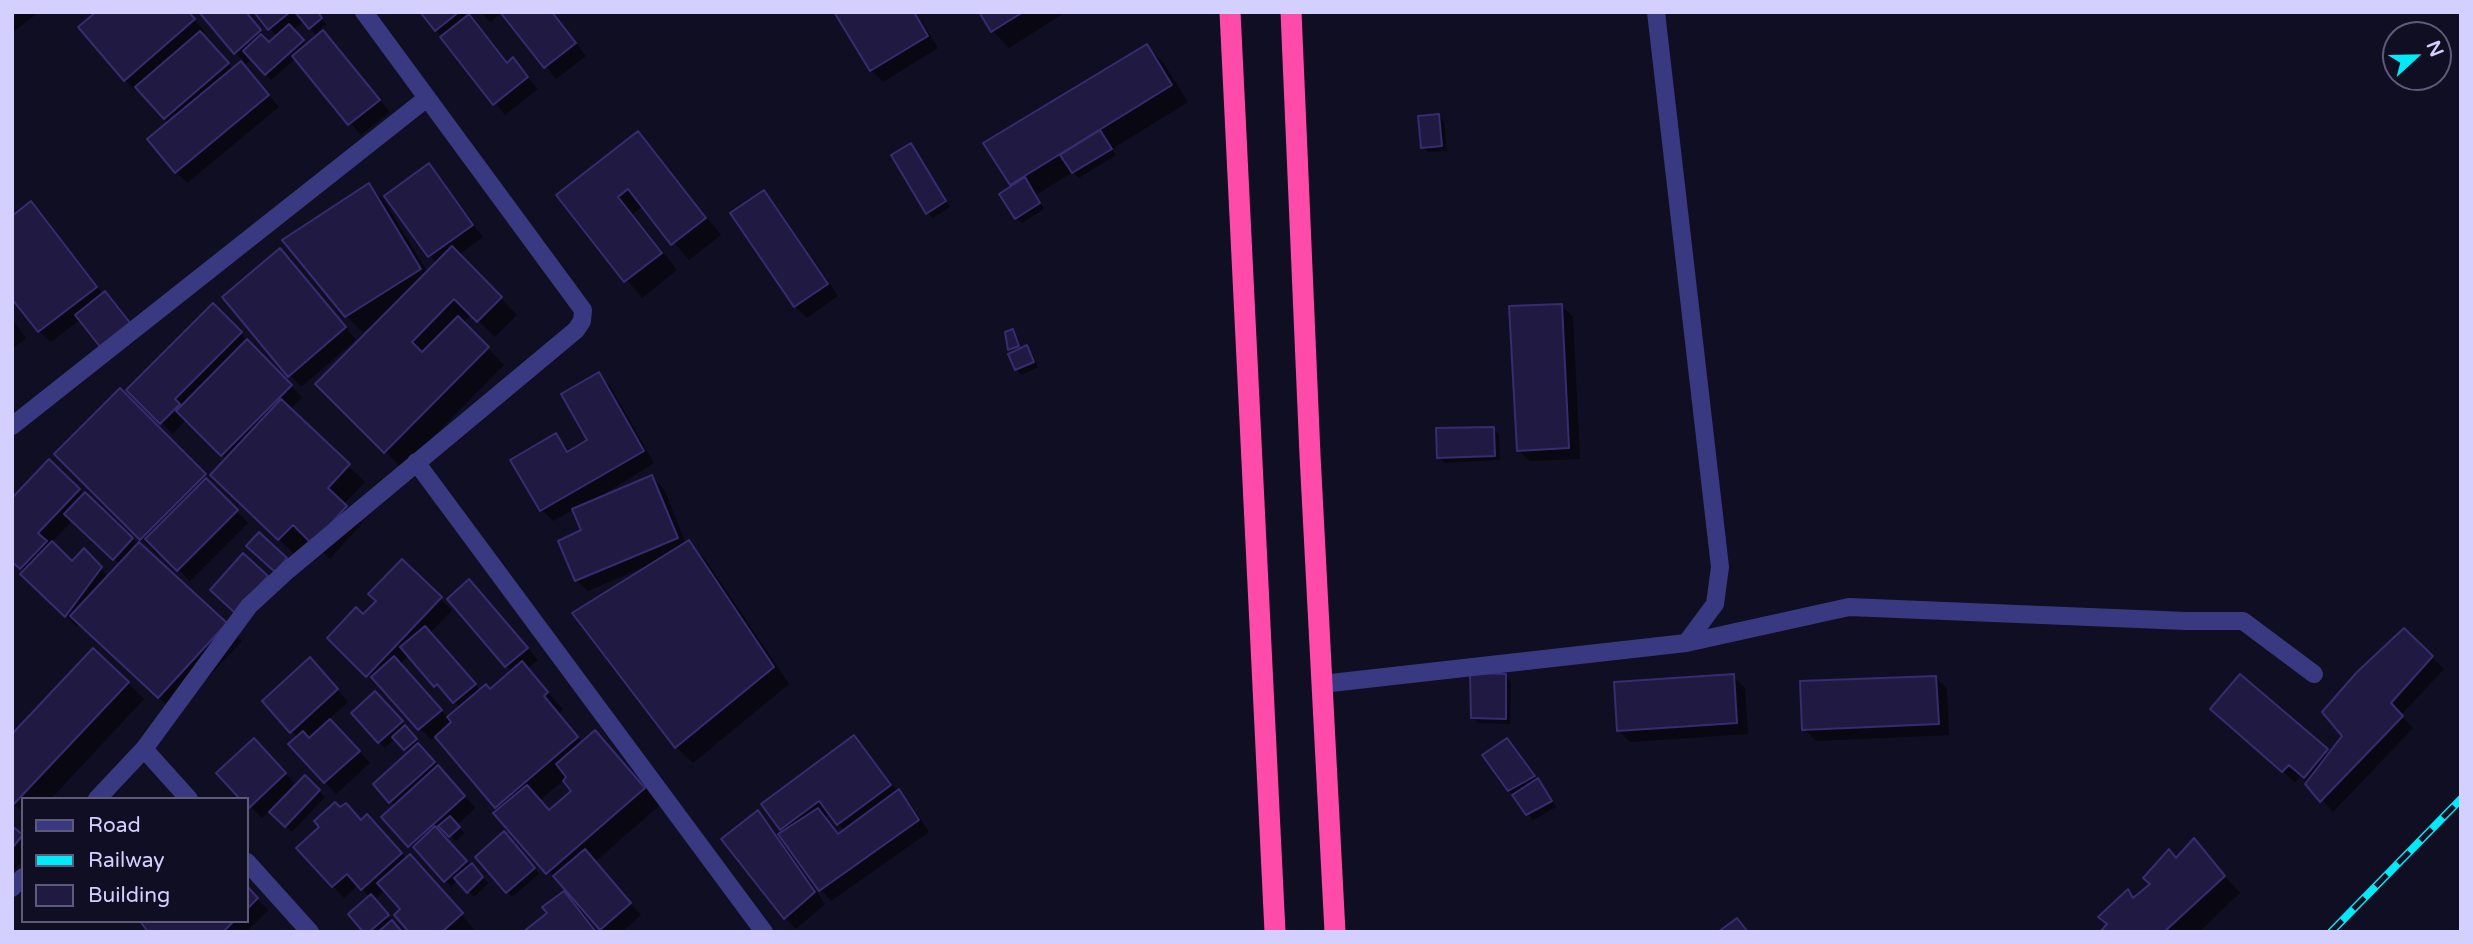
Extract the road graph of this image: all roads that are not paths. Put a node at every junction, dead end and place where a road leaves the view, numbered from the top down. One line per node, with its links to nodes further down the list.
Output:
1 (364, 12): 5 (street)
2 (1230, 12): 17 (highway)
3 (1291, 12): 10 (highway)
4 (1656, 12): 8 (street)
5 (427, 98): 6 (street); 7 (street)
6 (12, 426)
7 (416, 462): 11 (street); 16 (street)
8 (1686, 643): 9 (street); 10 (street)
9 (2314, 674)
10 (1322, 684): 18 (highway)
11 (144, 749): 12 (street); 13 (street)
12 (99, 797)
13 (187, 797)
14 (248, 863): 15 (street)
15 (310, 932)
16 (764, 932)
17 (1275, 932)
18 (1335, 932)

